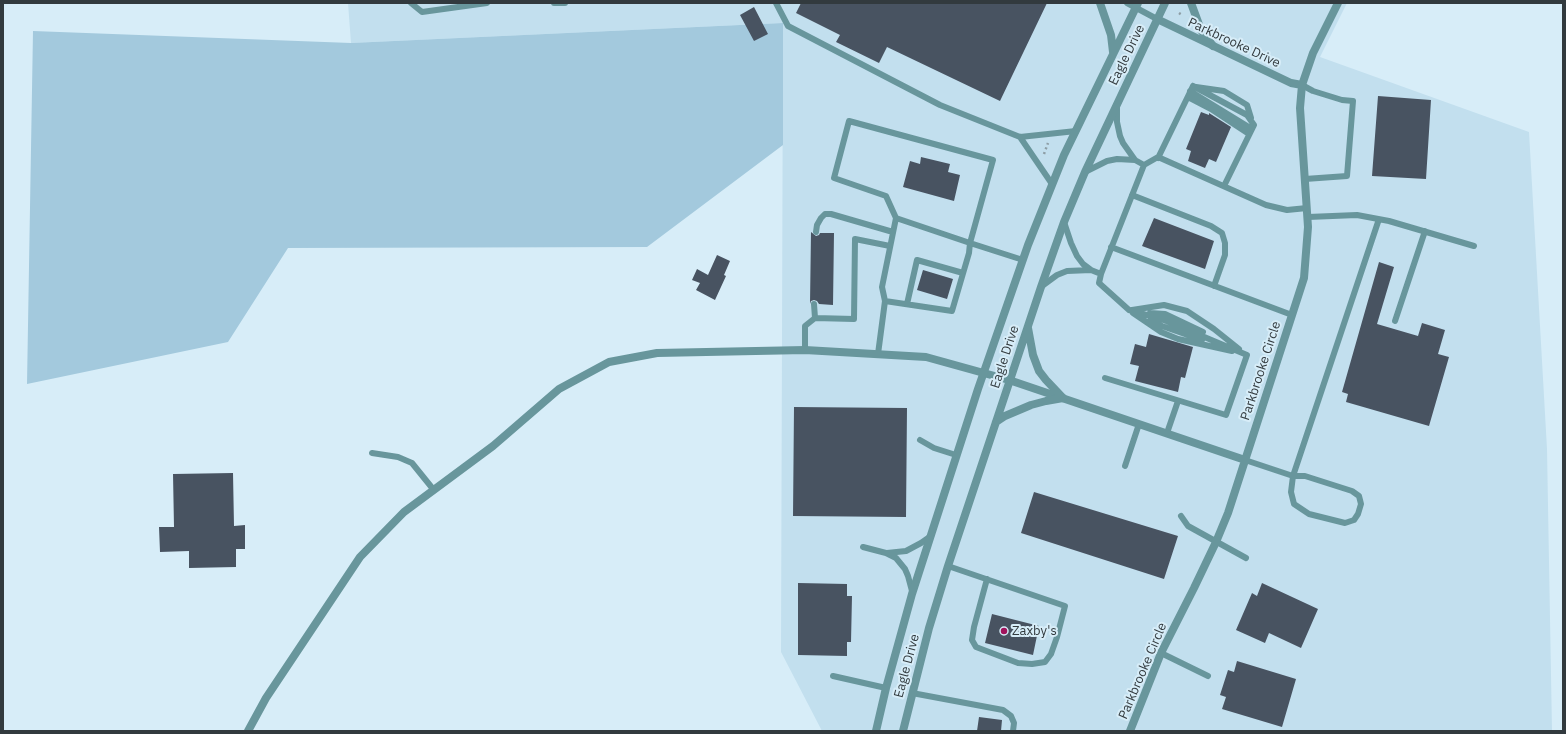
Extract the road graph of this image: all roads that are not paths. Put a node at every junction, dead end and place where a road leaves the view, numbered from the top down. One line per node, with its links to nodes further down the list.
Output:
1 (411, 3): 2 (lane)
2 (487, 3)
3 (554, 3): 4 (lane)
4 (565, 3)
5 (776, 3): 20 (lane)
6 (1100, 3): 14 (street)
7 (1128, 3): 11 (lane)
8 (1166, 3): 12 (street, Eagle Drive)
9 (1191, 3): 13 (street)
10 (1338, 3): 15 (street, Parkbrooke Circle)
11 (1136, 5): 12 (lane); 14 (street, Eagle Drive)
12 (1157, 19): 13 (street, Parkbrooke Drive); 17 (street, Eagle Drive)
13 (1213, 46): 15 (street, Parkbrooke Drive)
14 (1113, 54): 19 (street, Eagle Drive)
15 (1302, 85): 25 (street, Parkbrooke Circle); 25 (lane)
16 (1190, 92): 18 (lane); 18 (lane); 18 (lane); 21 (lane)
17 (1117, 104): 22 (lane); 24 (street, Eagle Drive)
18 (1252, 129): 27 (lane)
19 (1076, 131): 20 (lane); 26 (street, Eagle Drive)
20 (1020, 137): 26 (lane)
21 (1158, 158): 23 (lane); 27 (lane)
22 (1136, 160): 23 (lane); 24 (lane)
23 (1144, 165): 28 (lane)
24 (1085, 172): 32 (street, Eagle Drive)
25 (1305, 179): 29 (street, Parkbrooke Circle)
26 (1052, 184): 40 (street, Eagle Drive)
27 (1224, 186): 29 (lane)
28 (1132, 196): 39 (lane); 44 (lane)
29 (1307, 212): 31 (lane); 50 (street, Parkbrooke Circle)
30 (896, 218): 35 (lane); 36 (lane); 36 (lane)
31 (1379, 219): 33 (lane); 70 (lane)
32 (1064, 222): 41 (lane); 45 (street, Eagle Drive)
33 (1425, 231): 38 (lane); 52 (lane)
34 (816, 232): 35 (lane)
35 (893, 232): 37 (lane)
36 (970, 243): 40 (lane); 42 (lane)
37 (890, 246): 46 (lane); 51 (lane)
38 (1474, 246)
39 (1111, 247): 43 (lane); 44 (lane)
40 (1023, 260): 57 (street, Eagle Drive)
41 (1091, 270): 43 (lane); 45 (lane)
42 (964, 273): 48 (lane); 48 (lane)
43 (1101, 274): 49 (lane)
44 (1214, 286): 50 (lane)
45 (1041, 287): 53 (street, Eagle Drive)
46 (885, 301): 48 (lane); 55 (lane)
47 (814, 304): 51 (lane)
48 (907, 304)
49 (1129, 310): 56 (lane); 56 (lane); 56 (lane)
50 (1292, 315): 68 (street, Parkbrooke Circle)
51 (814, 318): 54 (lane)
52 (1395, 321)
53 (1028, 325): 59 (street, Eagle Drive); 60 (street)
54 (804, 350): 55 (street); 71 (street)
55 (878, 354): 57 (street)
56 (1247, 355): 61 (lane)
57 (984, 372): 59 (street); 67 (street, Eagle Drive)
58 (1105, 378): 61 (lane)
59 (1009, 380): 60 (street); 62 (street, Eagle Drive)
60 (1063, 398): 62 (street); 63 (street)
61 (1178, 401): 64 (lane)
62 (996, 422): 78 (street, Eagle Drive)
63 (1139, 424): 64 (street); 69 (lane)
64 (1167, 433): 68 (street)
65 (920, 440): 67 (lane)
66 (372, 453): 71 (lane)
67 (956, 455): 73 (street, Eagle Drive)
68 (1245, 460): 70 (lane); 74 (street, Parkbrooke Circle)
69 (1125, 466)
70 (1293, 476): 70 (lane)
71 (433, 489): 86 (street)
72 (1181, 516): 74 (lane)
73 (931, 536): 76 (lane); 80 (street, Eagle Drive)
74 (1216, 542): 77 (lane); 81 (street, Parkbrooke Circle)
75 (863, 547): 76 (lane)
76 (886, 552): 80 (lane)
77 (1246, 558)
78 (948, 566): 79 (lane); 85 (street, Eagle Drive)
79 (987, 579): 79 (lane)
80 (912, 594): 84 (street, Eagle Drive)
81 (1161, 653): 83 (lane); 90 (street, Parkbrooke Circle)
82 (833, 676): 84 (lane)
83 (1208, 676)
84 (886, 688): 87 (street, Eagle Drive)
85 (912, 693): 88 (street, Eagle Drive); 89 (lane)
86 (248, 731)
87 (876, 731)
88 (902, 731)
89 (1013, 731)
90 (1130, 731)

